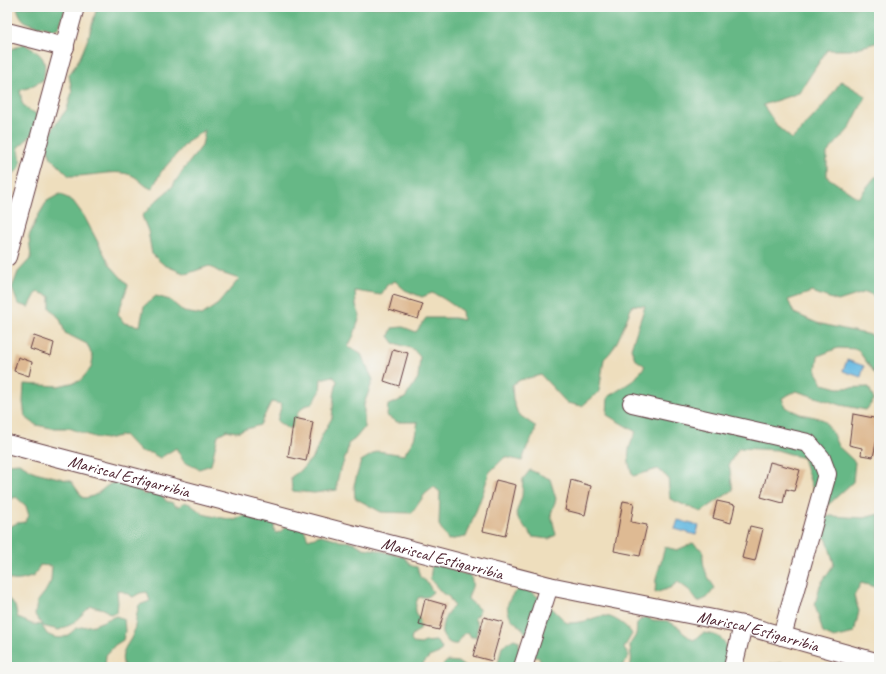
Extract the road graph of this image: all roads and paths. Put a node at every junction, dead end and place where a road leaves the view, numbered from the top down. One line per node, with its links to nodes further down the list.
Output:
1 (75, 7): 3 (street)
2 (7, 32): 3 (street)
3 (65, 47): 4 (street)
4 (7, 257)
5 (632, 403): 9 (street)
6 (7, 444): 7 (street, Mariscal Estigarribia)
7 (549, 586): 8 (street, Mariscal Estigarribia); 11 (street)
8 (743, 625): 9 (street, Mariscal Estigarribia); 12 (street)
9 (782, 636): 10 (street, Mariscal Estigarribia)
10 (879, 663)
11 (524, 667)
12 (733, 667)

